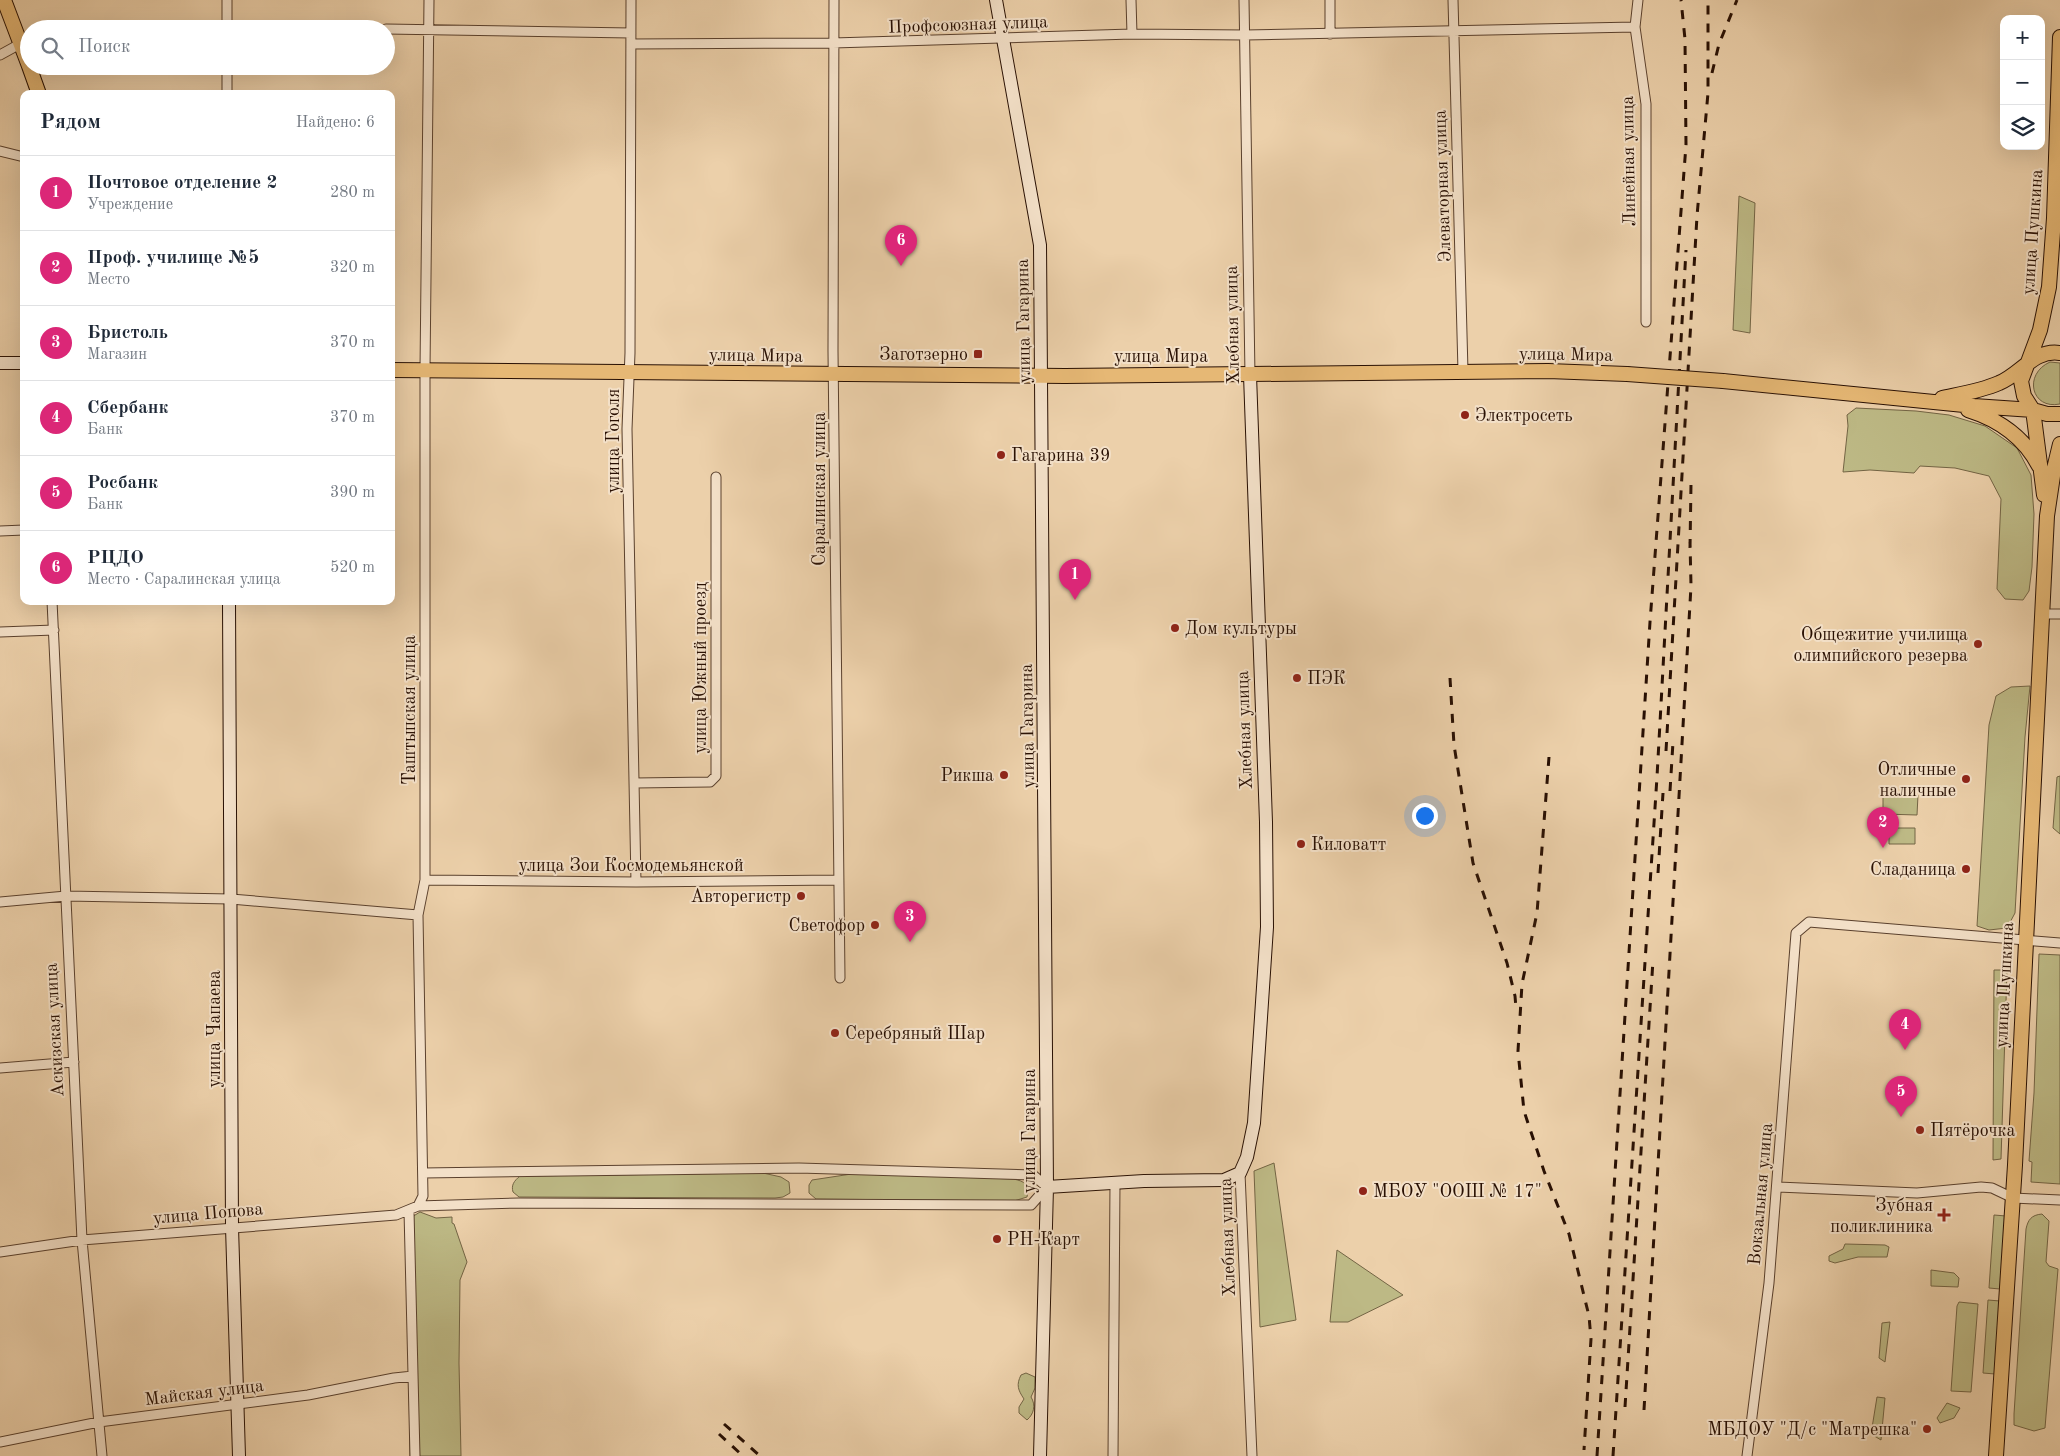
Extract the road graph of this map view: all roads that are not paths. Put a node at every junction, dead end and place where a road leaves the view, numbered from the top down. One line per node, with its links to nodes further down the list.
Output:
1 (4, 0): 16 (main road)
2 (227, 0): 12 (street)
3 (429, 0): 15 (street, Таштыпская улица)
4 (631, 0): 18 (street, улица Гоголя)
5 (834, 0): 24 (street, Саралинская улица)
6 (996, 0): 23 (street, улица Гагарина)
7 (1131, 0): 19 (street)
8 (1244, 0): 21 (street, Хлебная улица)
9 (1330, 0): 20 (street)
10 (1453, 0): 17 (street, Элеваторная улица)
11 (1638, 0): 13 (street, Линейная улица)
12 (227, 20)
13 (1636, 27): 17 (street, Профсоюзная улица); 34 (street, Линейная улица)
14 (395, 29): 15 (street)
15 (428, 30): 18 (street); 40 (street, Таштыпская улица)
16 (20, 32)
17 (1454, 32): 20 (street, Профсоюзная улица); 41 (street, Элеваторная улица)
18 (631, 33): 25 (street, улица Гоголя)
19 (1132, 34): 21 (street, Профсоюзная улица); 23 (street, Профсоюзная улица)
20 (1330, 34): 21 (street, Профсоюзная улица)
21 (1245, 36): 44 (street, Хлебная улица)
22 (2060, 37): 38 (main road, улица Пушкина)
23 (1002, 40): 24 (street, Профсоюзная улица); 45 (street, улица Гагарина)
24 (833, 43): 25 (street, Профсоюзная улица); 43 (street, Саралинская улица)
25 (631, 44): 42 (street, улица Гоголя)
26 (20, 45): 27 (street)
27 (0, 55)
28 (32, 75): 30 (main road)
29 (227, 75): 31 (street)
30 (38, 90)
31 (227, 90)
32 (0, 151): 33 (street)
33 (20, 156)
34 (1646, 322)
35 (2060, 353): 38 (main road)
36 (0, 363): 37 (street)
37 (20, 363)
38 (2026, 366): 46 (main road); 47 (main road, улица Пушкина)
39 (395, 370): 40 (main road, улица Мира)
40 (425, 370): 42 (main road, улица Мира); 62 (street, Таштыпская улица)
41 (1464, 371): 44 (main road, улица Мира); 46 (main road, улица Мира, bridge)
42 (629, 372): 43 (main road, улица Мира); 61 (street, улица Гоголя)
43 (834, 374): 45 (main road, улица Мира); 63 (street, Саралинская улица)
44 (1250, 375): 45 (main road, улица Мира); 74 (street, Хлебная улица)
45 (1042, 376): 77 (street, улица Гагарина)
46 (1929, 400): 47 (main road); 50 (main road)
47 (2033, 410): 48 (main road); 50 (main road, улица Пушкина)
48 (2060, 414)
49 (2060, 444): 52 (main road)
50 (2042, 471): 52 (main road, улица Пушкина)
51 (716, 477): 61 (street, улица Южный проезд)
52 (2047, 516): 57 (main road, улица Пушкина)
53 (20, 530): 54 (street)
54 (0, 531)
55 (52, 605): 59 (street, Аскизская улица)
56 (229, 605): 66 (street, улица Чапаева)
57 (2043, 614): 58 (street); 69 (main road, улица Пушкина)
58 (2060, 614)
59 (54, 630): 60 (street); 65 (street, Аскизская улица)
60 (0, 632)
61 (635, 783): 64 (street, улица Гоголя)
62 (425, 880): 64 (street, улица Зои Космодемьянской); 68 (street, Таштыпская улица)
63 (838, 880): 64 (street, улица Зои Космодемьянской); 71 (street, Саралинская улица)
64 (636, 882)
65 (66, 896): 66 (street); 67 (street); 72 (street, Аскизская улица)
66 (231, 898): 68 (street); 83 (street, улица Чапаева)
67 (0, 902)
68 (418, 915): 75 (street, Таштыпская улица)
69 (2025, 940): 70 (street); 78 (street, Вокзальная улица); 79 (main road, улица Пушкина)
70 (2060, 943)
71 (840, 978)
72 (74, 1062): 73 (street); 84 (street, Аскизская улица)
73 (0, 1068)
74 (1240, 1173): 76 (street); 95 (street, Хлебная улица)
75 (423, 1174): 77 (street); 81 (street, Таштыпская улица)
76 (1115, 1182): 77 (street); 94 (street)
77 (1047, 1187): 81 (street); 93 (street, улица Гагарина)
78 (1778, 1187): 79 (street); 96 (street, Вокзальная улица)
79 (2013, 1198): 80 (street); 97 (main road, улица Пушкина)
80 (2060, 1200)
81 (418, 1206): 82 (street, улица Попова)
82 (409, 1211): 83 (street, улица Попова); 86 (street)
83 (232, 1227): 84 (street, улица Попова); 87 (street, улица Чапаева)
84 (82, 1240): 85 (street, улица Попова); 88 (street, Аскизская улица)
85 (0, 1252)
86 (413, 1376): 87 (street, Майская улица); 92 (street)
87 (237, 1405): 88 (street, Майская улица); 91 (street, улица Чапаева)
88 (99, 1422): 89 (street, Майская улица); 90 (street, Аскизская улица)
89 (0, 1442)
90 (102, 1456)
91 (239, 1456)
92 (415, 1456)
93 (1040, 1456)
94 (1113, 1456)
95 (1252, 1456)
96 (1747, 1456)
97 (1996, 1456)

